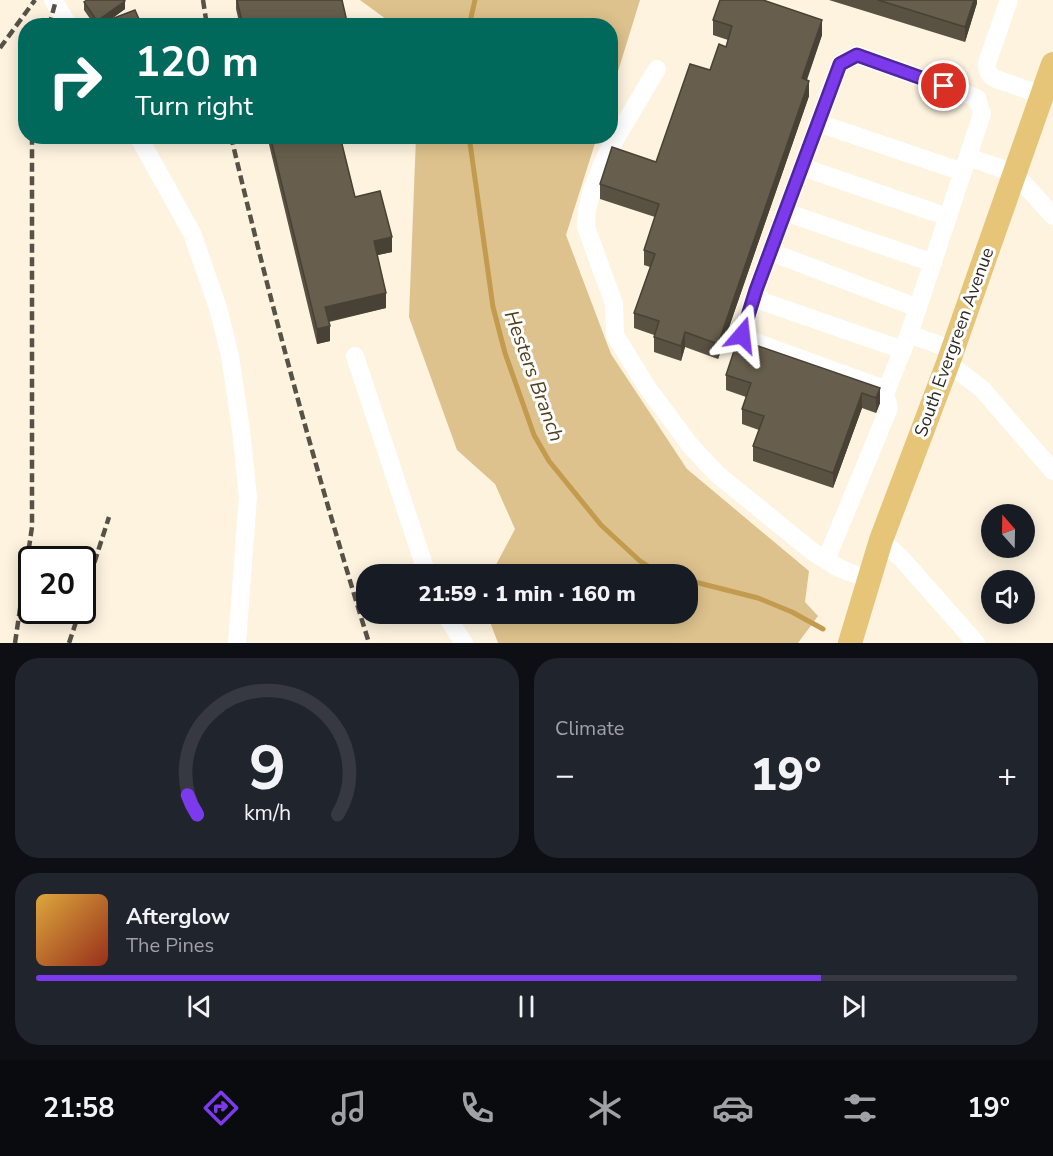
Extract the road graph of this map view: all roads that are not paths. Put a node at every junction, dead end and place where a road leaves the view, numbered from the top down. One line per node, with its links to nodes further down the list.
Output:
1 (53, 0): 3 (street)
2 (1009, 0): 6 (street)
3 (64, 18)
4 (1053, 64): 6 (main road, South Evergreen Avenue)
5 (657, 69): 8 (street)
6 (1042, 95): 13 (main road, South Evergreen Avenue)
7 (818, 123): 11 (street); 11 (street); 12 (street)
8 (618, 135)
9 (142, 144): 32 (street)
10 (613, 144): 27 (street)
11 (966, 165): 13 (street); 16 (street)
12 (802, 167): 14 (street); 16 (street)
13 (1014, 173): 15 (street); 23 (main road, South Evergreen Avenue)
14 (785, 212): 17 (street); 18 (street)
15 (1053, 216)
16 (948, 217): 18 (street)
17 (771, 252): 19 (street); 20 (street)
18 (933, 263): 20 (street)
19 (756, 290): 21 (street); 24 (street)
20 (918, 308): 21 (street)
21 (906, 342): 23 (street); 24 (street)
22 (355, 356): 28 (street)
23 (950, 356): 25 (street); 26 (main road, South Evergreen Avenue)
24 (887, 390): 27 (street)
25 (1053, 471)
26 (881, 540): 29 (main road, South Evergreen Avenue); 35 (street)
27 (826, 560): 29 (street)
28 (424, 564)
29 (869, 580): 31 (main road, South Evergreen Avenue)
30 (452, 624): 33 (street)
31 (853, 632): 34 (main road, South Evergreen Avenue)
32 (237, 643)
33 (464, 643)
34 (844, 643)
35 (976, 643)

